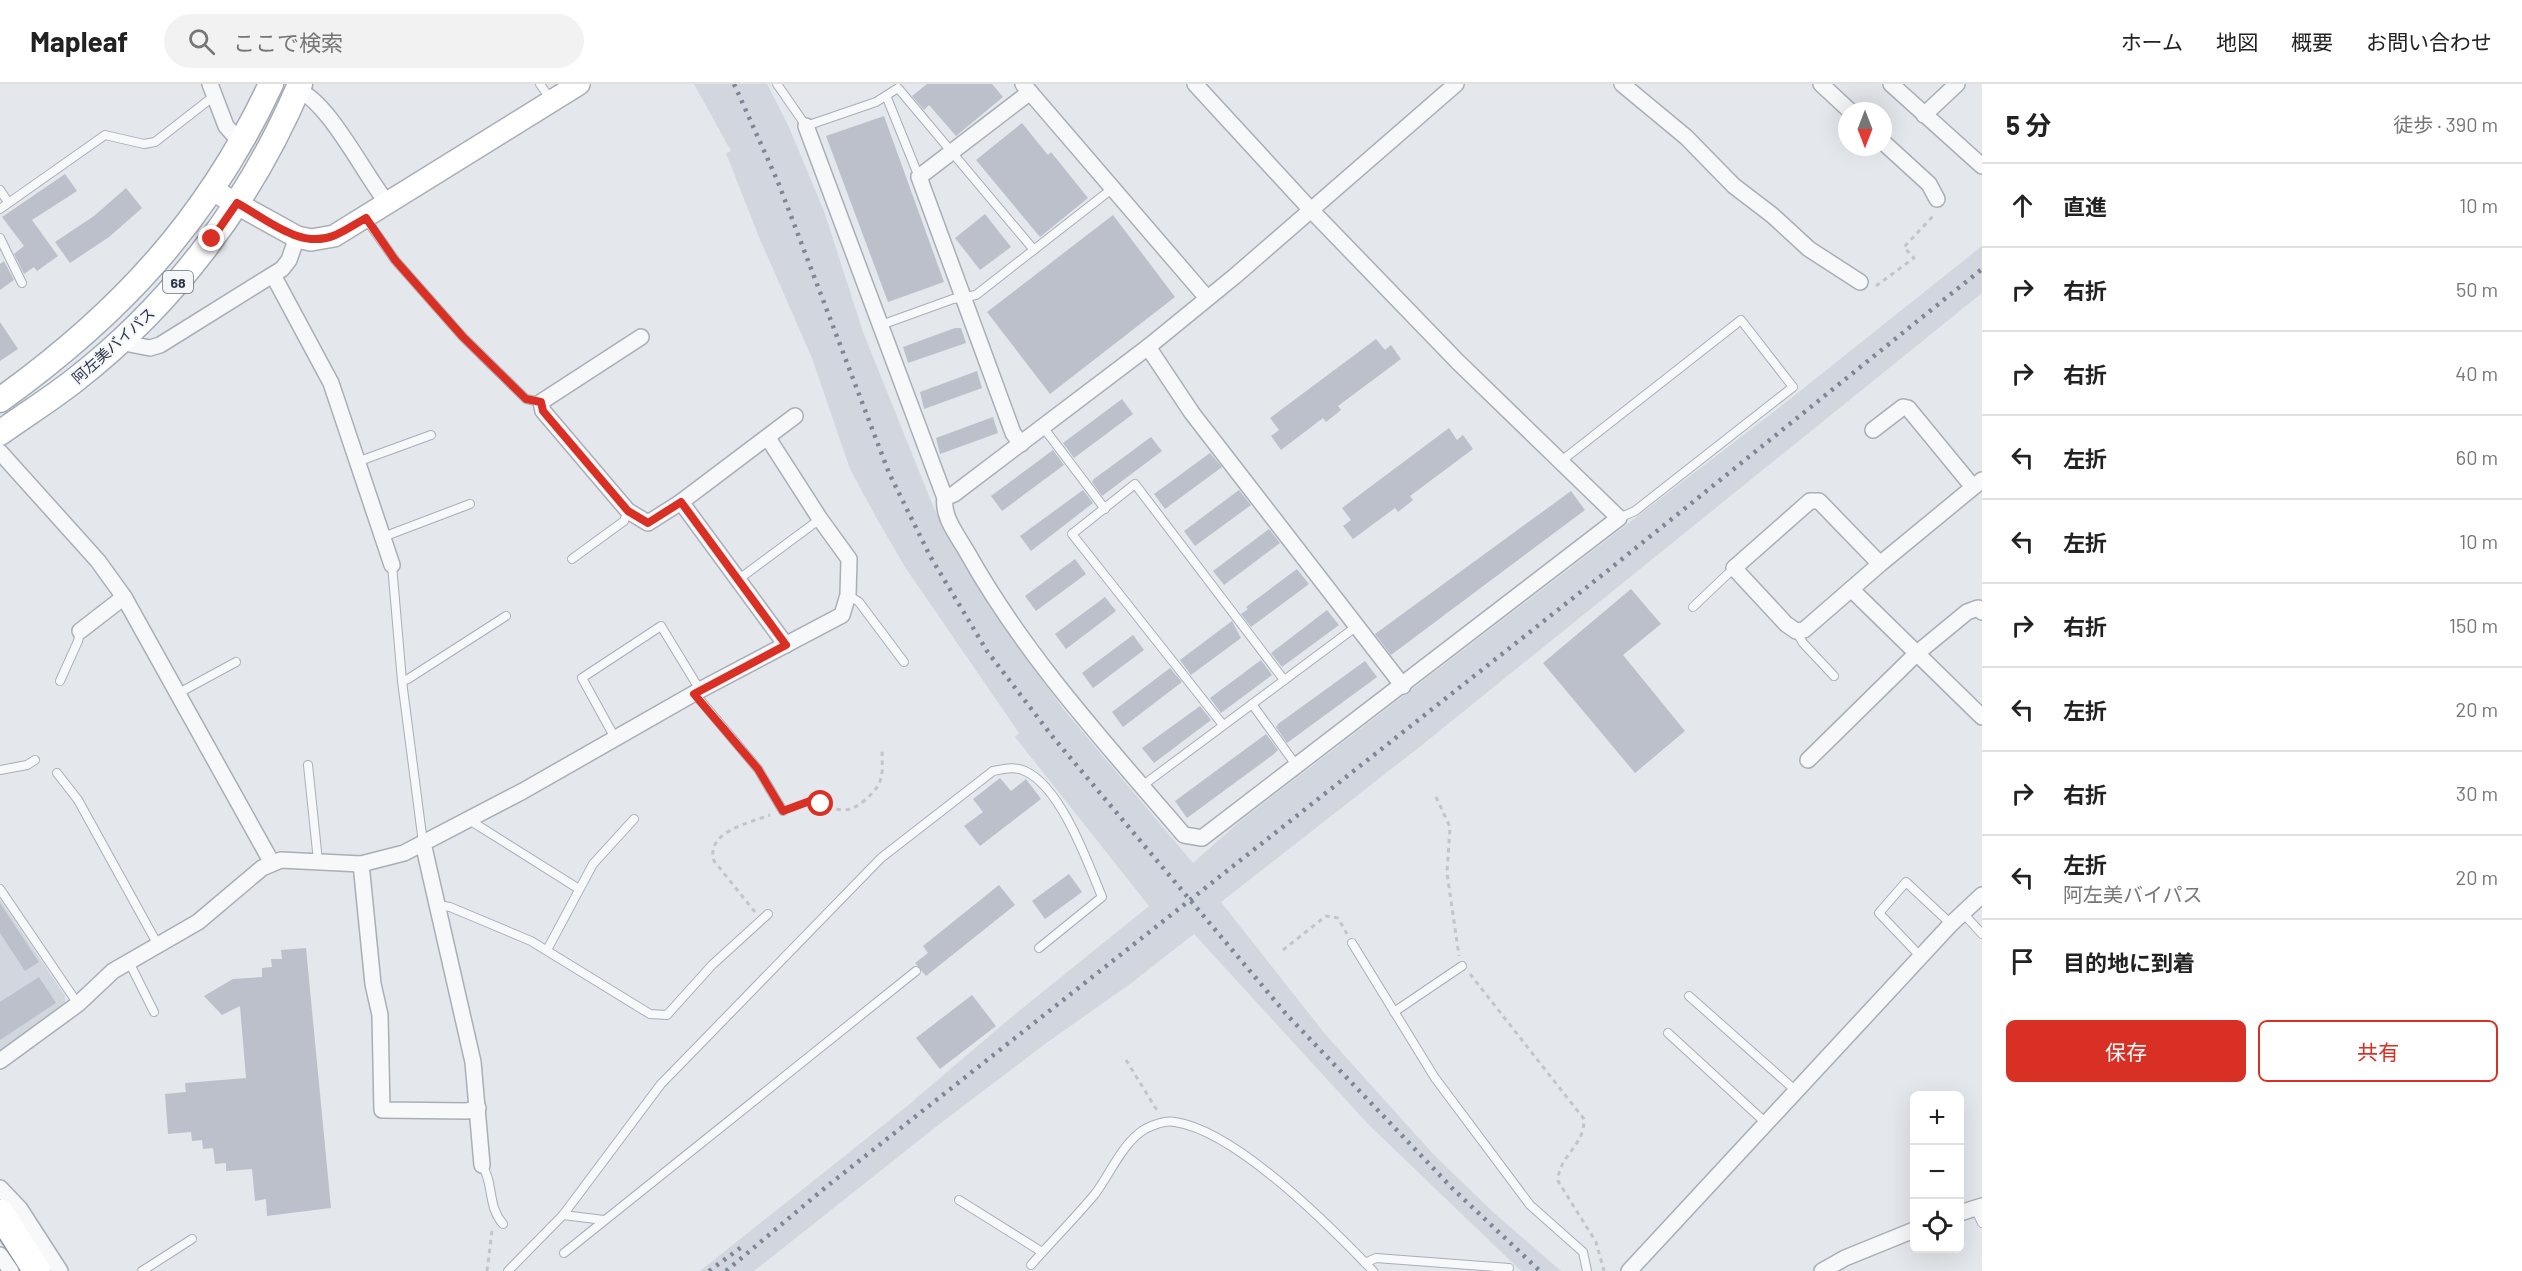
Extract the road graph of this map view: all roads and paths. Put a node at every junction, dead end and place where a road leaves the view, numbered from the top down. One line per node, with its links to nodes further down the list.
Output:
1 (271, 84): 18 (main road, 阿左美バイパス / 68)
2 (579, 84): 13 (street)
3 (777, 84): 17 (lane)
4 (1195, 84): 31 (street)
5 (1456, 84): 31 (street)
6 (1622, 84): 37 (street)
7 (1821, 84): 15 (street)
8 (1891, 84): 16 (street)
9 (1957, 84): 16 (street)
10 (299, 87): 28 (main road, 阿左美バイパス / 68); 29 (street)
11 (1027, 88): 20 (street); 23 (street)
12 (212, 90): 18 (street); 27 (lane)
13 (546, 93): 29 (street)
14 (887, 98): 17 (lane); 20 (lane); 22 (lane)
15 (1840, 102)
16 (1924, 115): 21 (street)
17 (806, 126): 41 (street)
18 (240, 142): 25 (main road, 阿左美バイパス / 68)
19 (1892, 149): 26 (street)
20 (951, 153): 22 (street); 35 (lane)
21 (1982, 166)
22 (920, 177): 39 (street)
23 (1113, 189): 35 (lane); 40 (street)
24 (0, 190): 27 (lane)
25 (212, 190): 28 (street); 45 (main road, 阿左美バイパス / 68)
26 (1936, 199): 37 (path)
27 (8, 202): 30 (lane)
28 (237, 203): 33 (street); 43 (main road, 阿左美バイパス / 68)
29 (388, 204): 32 (street)
30 (0, 209)
31 (1311, 210): 40 (street); 56 (street)
32 (366, 218): 33 (street); 46 (lane)
33 (297, 237): 36 (street)
34 (0, 238): 38 (lane)
35 (1034, 250): 39 (lane)
36 (273, 275): 43 (street); 55 (street)
37 (1860, 282)
38 (22, 284)
39 (963, 297): 41 (lane); 53 (street)
40 (1207, 298): 44 (street)
41 (881, 325): 58 (street)
42 (641, 337): 46 (street)
43 (119, 342): 50 (main road, 阿左美バイパス / 68)
44 (1148, 347): 48 (street); 77 (street)
45 (0, 400)
46 (541, 402): 62 (street)
47 (795, 416): 52 (street)
48 (1043, 427): 53 (street); 61 (lane)
49 (1873, 430): 57 (street)
50 (0, 433)
51 (431, 435): 55 (lane)
52 (768, 438): 59 (street); 64 (street)
53 (1021, 444): 58 (street)
54 (0, 452): 73 (street)
55 (357, 462): 65 (street)
56 (1560, 462): 63 (street); 63 (lane)
57 (1977, 484): 67 (street)
58 (945, 498): 102 (street)
59 (681, 502): 62 (street); 70 (street)
60 (470, 504): 65 (lane)
61 (1104, 509): 85 (lane); 93 (lane)
62 (628, 511): 66 (lane)
63 (1619, 518): 88 (street)
64 (820, 519): 70 (lane); 72 (street)
65 (383, 537): 68 (street)
66 (573, 559)
67 (1880, 564): 69 (street); 71 (street)
68 (392, 565): 87 (lane)
69 (1734, 568): 74 (lane); 79 (street)
70 (739, 579): 80 (street)
71 (1851, 589): 79 (street); 81 (street)
72 (848, 595): 80 (street); 83 (lane)
73 (124, 597): 78 (street); 90 (street)
74 (1693, 607)
75 (1982, 612): 81 (street)
76 (507, 616): 87 (lane)
77 (1358, 625): 85 (lane); 88 (street)
78 (80, 631): 86 (lane)
79 (1796, 631): 84 (lane)
80 (786, 645): 89 (street)
81 (1917, 654): 92 (street); 97 (street)
82 (236, 662): 90 (lane)
83 (904, 662)
84 (1834, 676)
85 (1284, 680): 91 (lane)
86 (60, 681)
87 (402, 681): 107 (lane)
88 (1402, 686): 99 (street)
89 (697, 692): 94 (street); 94 (lane); 104 (lane)
90 (177, 694): 109 (street)
91 (1252, 704): 93 (lane); 99 (lane)
92 (1982, 717)
93 (1223, 725): 102 (lane)
94 (615, 738): 105 (street)
95 (882, 747): 104 (path)
96 (35, 760): 100 (lane)
97 (1808, 760)
98 (308, 765): 108 (lane)
99 (1296, 765): 102 (street)
100 (0, 770)
101 (57, 773): 121 (lane)
102 (1142, 786)
103 (1436, 797): 127 (path)
104 (783, 811): 117 (path)
105 (471, 818): 107 (street); 112 (lane)
106 (634, 819): 112 (lane)
107 (423, 843): 110 (street); 114 (street)
108 (318, 861): 109 (street); 110 (street)
109 (272, 863): 121 (street)
110 (361, 864): 137 (street)
111 (0, 889): 130 (lane)
112 (579, 889): 123 (lane)
113 (1982, 895): 115 (street)
114 (437, 905): 123 (lane); 137 (street)
115 (1963, 913): 118 (street); 119 (lane)
116 (768, 914): 117 (lane)
117 (761, 920): 123 (lane)
118 (1951, 924): 125 (street); 125 (lane)
119 (1982, 934)
120 (1352, 942): 124 (path); 132 (lane)
121 (158, 945): 126 (street)
122 (1039, 948): 146 (lane)
123 (547, 950)
124 (1284, 950)
125 (1921, 957): 136 (street)
126 (128, 960): 130 (street); 131 (lane)
127 (1462, 966): 132 (lane); 167 (path)
128 (916, 971): 147 (lane)
129 (1689, 996): 136 (lane)
130 (78, 1004): 135 (street)
131 (154, 1012)
132 (1394, 1012): 166 (lane)
133 (1668, 1033): 139 (lane)
134 (1126, 1060): 138 (path)
135 (0, 1061)
136 (1796, 1090): 139 (street)
137 (478, 1108): 140 (street)
138 (1166, 1122): 152 (lane); 155 (lane)
139 (1766, 1123): 158 (street)
140 (482, 1165): 145 (lane)
141 (0, 1188): 161 (street)
142 (959, 1200): 152 (lane)
143 (1978, 1207): 148 (lane)
144 (0, 1213): 160 (highway)
145 (496, 1214): 149 (lane); 163 (path)
146 (563, 1215): 147 (lane); 164 (lane)
147 (604, 1220): 153 (lane)
148 (1982, 1223)
149 (503, 1224)
150 (1910, 1232): 169 (street)
151 (192, 1239): 162 (lane)
152 (1042, 1252): 156 (lane)
153 (564, 1253)
154 (0, 1255): 159 (street)
155 (1365, 1263): 157 (lane); 165 (lane)
156 (1031, 1265)
157 (1509, 1268)
158 (1631, 1270)
159 (11, 1271)
160 (37, 1271)
161 (60, 1271)
162 (142, 1271)
163 (487, 1271)
164 (508, 1271)
165 (1373, 1271)
166 (1587, 1271)
167 (1604, 1271)
168 (1817, 1271): 169 (street)
169 (1824, 1271)

